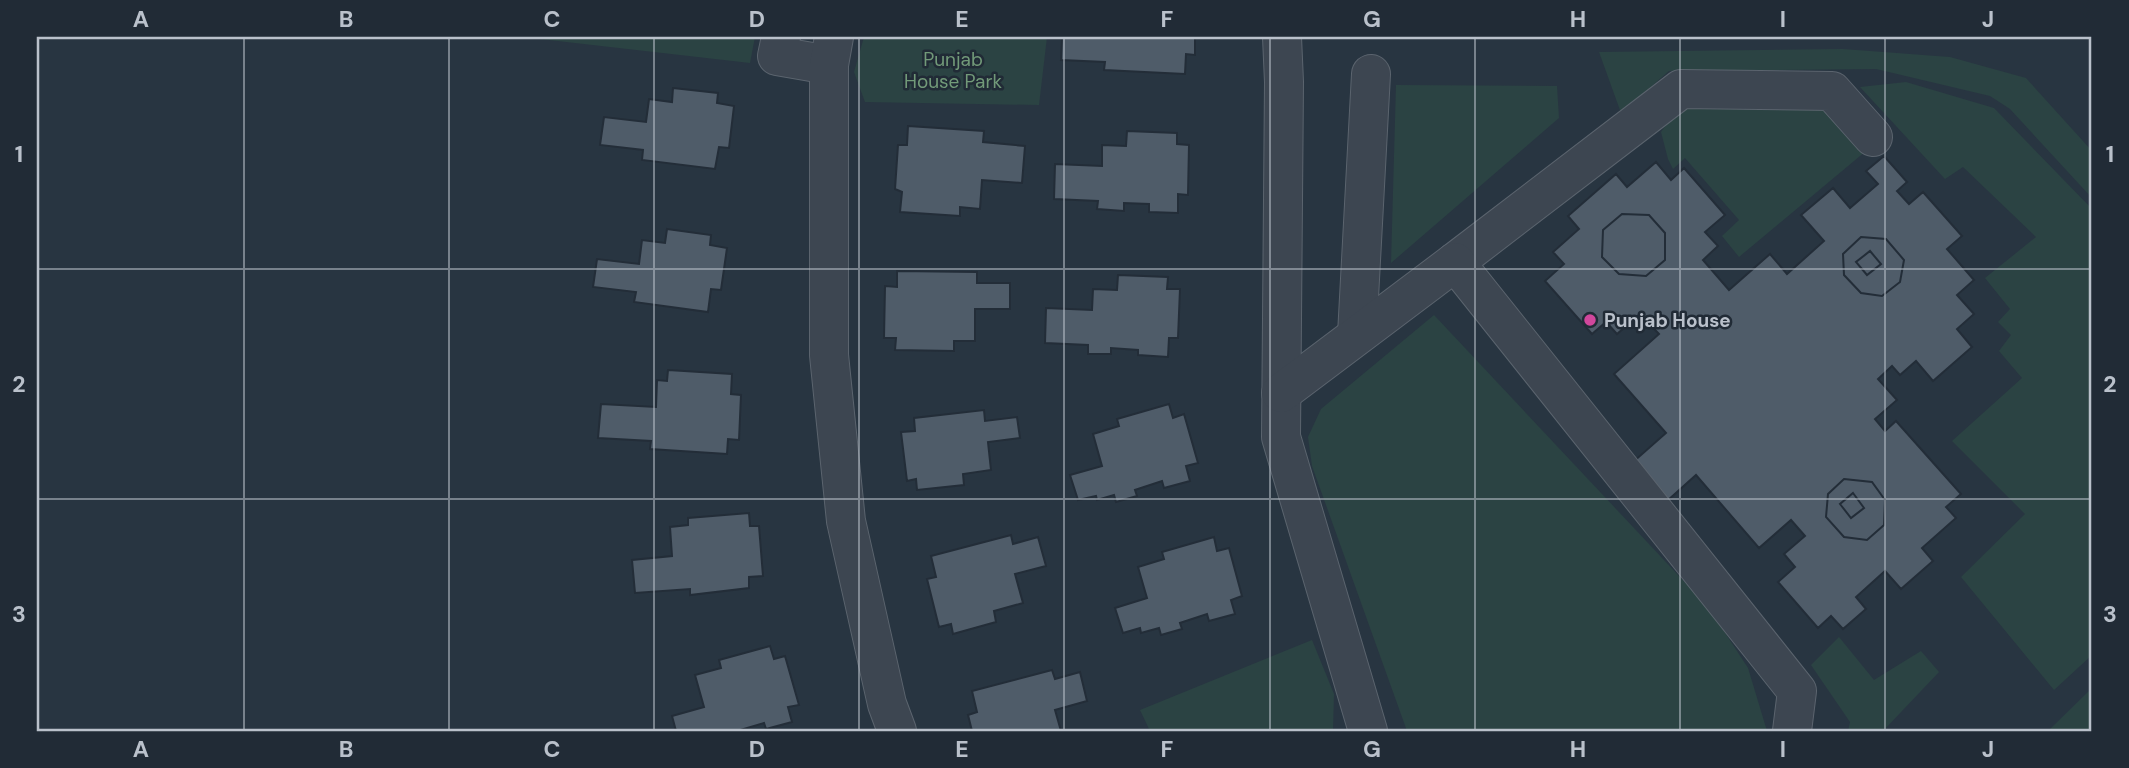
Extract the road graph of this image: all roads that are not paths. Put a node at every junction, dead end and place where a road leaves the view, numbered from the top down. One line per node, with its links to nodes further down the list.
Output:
1 (781, 37): 3 (street)
2 (1282, 37): 8 (street)
3 (832, 51): 9 (street)
4 (1371, 74): 7 (street)
5 (1873, 137): 6 (street)
6 (1455, 262): 7 (street); 11 (street)
7 (1357, 335): 8 (street)
8 (1281, 393): 10 (street)
9 (897, 731)
10 (1368, 731)
11 (1792, 731)

